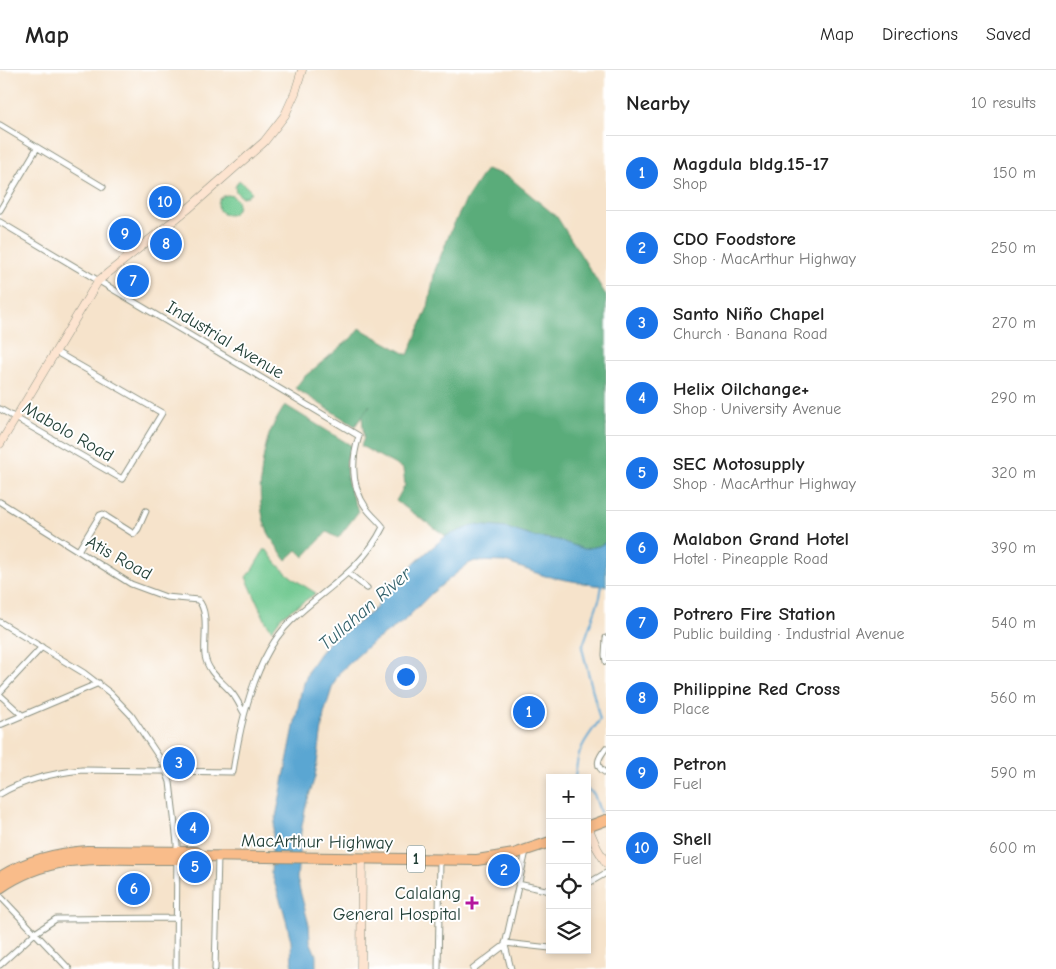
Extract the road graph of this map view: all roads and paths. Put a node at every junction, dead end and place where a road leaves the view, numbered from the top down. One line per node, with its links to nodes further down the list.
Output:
1 (302, 70): 7 (main road)
2 (0, 125): 3 (street)
3 (37, 148): 4 (street); 5 (street)
4 (103, 187)
5 (0, 210)
6 (0, 222): 7 (street, Industrial Avenue)
7 (98, 281): 8 (main road); 15 (street, Industrial Avenue)
8 (56, 352): 10 (main road); 10 (street, Mabolo Road)
9 (0, 409): 10 (street, Mabolo Road)
10 (15, 418): 11 (main road)
11 (0, 444)
12 (0, 502): 14 (street, Atis Road)
13 (146, 511): 14 (street)
14 (78, 551): 23 (street, Atis Road)
15 (348, 573): 16 (street); 23 (street)
16 (367, 588)
17 (0, 622): 19 (street)
18 (606, 638): 20 (street)
19 (42, 647): 21 (street); 22 (street)
20 (606, 662)
21 (99, 683): 24 (street); 27 (street)
22 (0, 693): 24 (street)
23 (244, 713): 27 (street)
24 (22, 715): 25 (street)
25 (0, 725)
26 (606, 748): 28 (street)
27 (167, 771): 29 (street); 35 (street)
28 (606, 773)
29 (0, 794)
30 (606, 820): 31 (highway)
31 (591, 826)
32 (591, 834): 39 (main road)
33 (546, 844): 34 (highway, MacArthur Highway / 1)
34 (526, 851): 38 (highway, MacArthur Highway / 1); 43 (street)
35 (177, 855): 36 (highway, MacArthur Highway / 1); 41 (highway, MacArthur Highway / 1); 44 (highway, MacArthur Highway / 1); 47 (street)
36 (218, 856): 37 (highway, MacArthur Highway / 1); 54 (street)
37 (362, 858): 38 (highway, MacArthur Highway / 1); 55 (main road)
38 (440, 860): 56 (street)
39 (606, 863)
40 (606, 873): 42 (street)
41 (0, 877)
42 (591, 882)
43 (518, 884): 45 (street); 49 (street)
44 (0, 888)
45 (546, 890)
46 (0, 896): 48 (street)
47 (177, 918): 48 (street); 53 (street)
48 (36, 933): 51 (street); 52 (street)
49 (505, 944): 50 (street); 57 (street); 58 (street)
50 (546, 948)
51 (0, 965)
52 (69, 969)
53 (176, 969)
54 (215, 969)
55 (360, 969)
56 (438, 969)
57 (473, 969)
58 (510, 969)

